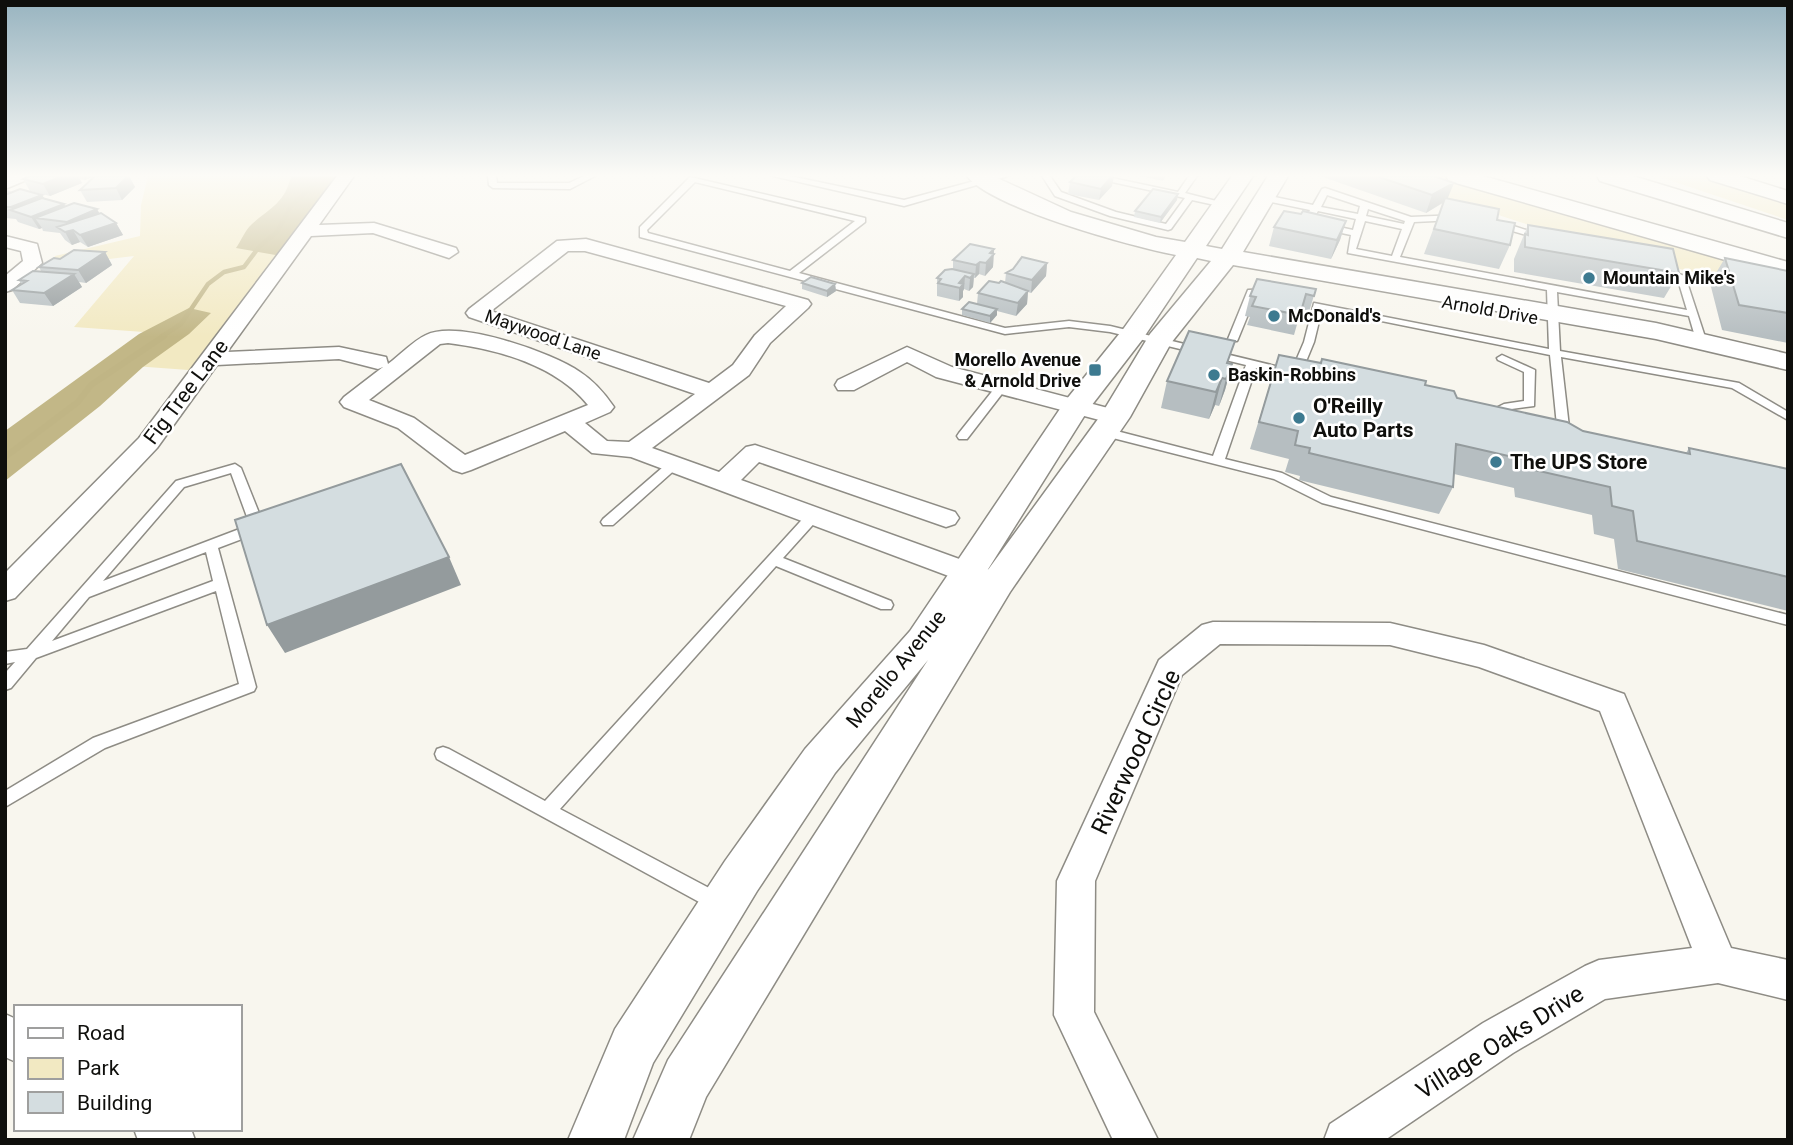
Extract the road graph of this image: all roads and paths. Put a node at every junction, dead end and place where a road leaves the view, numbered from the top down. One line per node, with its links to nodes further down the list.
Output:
1 (342, 229): 14 (street)
2 (378, 229): 18 (street)
3 (642, 229): 24 (lane)
4 (850, 229): 24 (lane)
5 (1106, 229): 19 (street, Arnold Drive)
6 (1219, 229): 19 (street, Morello Avenue)
7 (1247, 229): 19 (street, Morello Avenue)
8 (1339, 229): 15 (lane)
9 (1357, 229): 15 (lane)
10 (1406, 229): 21 (lane)
11 (1518, 229): 16 (lane)
12 (1645, 229): 23 (highway)
13 (1704, 229): 20 (highway)
14 (306, 231): 34 (street, Fig Tree Lane)
15 (1356, 233): 21 (lane)
16 (1551, 239)
17 (5, 241): 25 (street)
18 (449, 252)
19 (1214, 256): 27 (street, Arnold Drive); 29 (street, Morello Avenue)
20 (1788, 256)
21 (1395, 259): 27 (lane)
22 (1643, 267): 28 (lane)
23 (1788, 270)
24 (792, 274): 29 (lane)
25 (5, 286)
26 (1284, 295): 30 (lane)
27 (1553, 307): 28 (lane); 31 (street, Arnold Drive); 32 (lane); 38 (street, Arnold Drive)
28 (1693, 314): 31 (lane)
29 (1146, 337): 37 (lane); 42 (street, Morello Avenue); 46 (street, Morello Avenue)
30 (1233, 339)
31 (1701, 340): 36 (street, Arnold Drive)
32 (1555, 353): 37 (lane); 44 (lane); 48 (lane)
33 (1502, 358): 43 (lane)
34 (211, 359): 35 (street); 62 (street, Fig Tree Lane)
35 (378, 362)
36 (1788, 362)
37 (1252, 364): 50 (lane)
38 (1788, 367)
39 (846, 385): 40 (street)
40 (1002, 386): 42 (street); 47 (lane)
41 (709, 391): 41 (street, Maywood Lane); 49 (street, Maywood Lane)
42 (1076, 406): 46 (street); 60 (street, Morello Avenue)
43 (1504, 407)
44 (1788, 417)
45 (568, 421): 45 (street); 49 (street)
46 (1110, 425): 50 (lane); 60 (street, Morello Avenue)
47 (963, 436)
48 (1564, 436)
49 (634, 450): 51 (street)
50 (1217, 460): 65 (lane)
51 (674, 464): 52 (street); 56 (lane)
52 (724, 482): 53 (street); 54 (street)
53 (875, 493): 55 (street); 57 (street)
54 (814, 515): 57 (street); 59 (lane)
55 (946, 517)
56 (608, 522)
57 (846, 527): 60 (street)
58 (211, 546): 61 (lane); 63 (lane); 63 (lane)
59 (774, 560): 64 (lane); 71 (lane)
60 (983, 578): 72 (street, Morello Avenue); 76 (street, Morello Avenue)
61 (220, 584): 66 (lane); 70 (lane)
62 (5, 591)
63 (86, 593): 66 (lane)
64 (886, 605)
65 (1788, 620)
66 (32, 654): 67 (lane); 68 (lane)
67 (5, 657)
68 (5, 684)
69 (443, 754): 71 (lane)
70 (5, 800)
71 (548, 810): 72 (lane)
72 (723, 905): 75 (street, Morello Avenue)
73 (1718, 964): 74 (street, Village Oaks Drive); 77 (street, Riverwood Circle); 78 (street, Village Oaks Drive)
74 (1788, 979)
75 (596, 1140)
76 (661, 1140)
77 (1136, 1140)
78 (1346, 1140)

